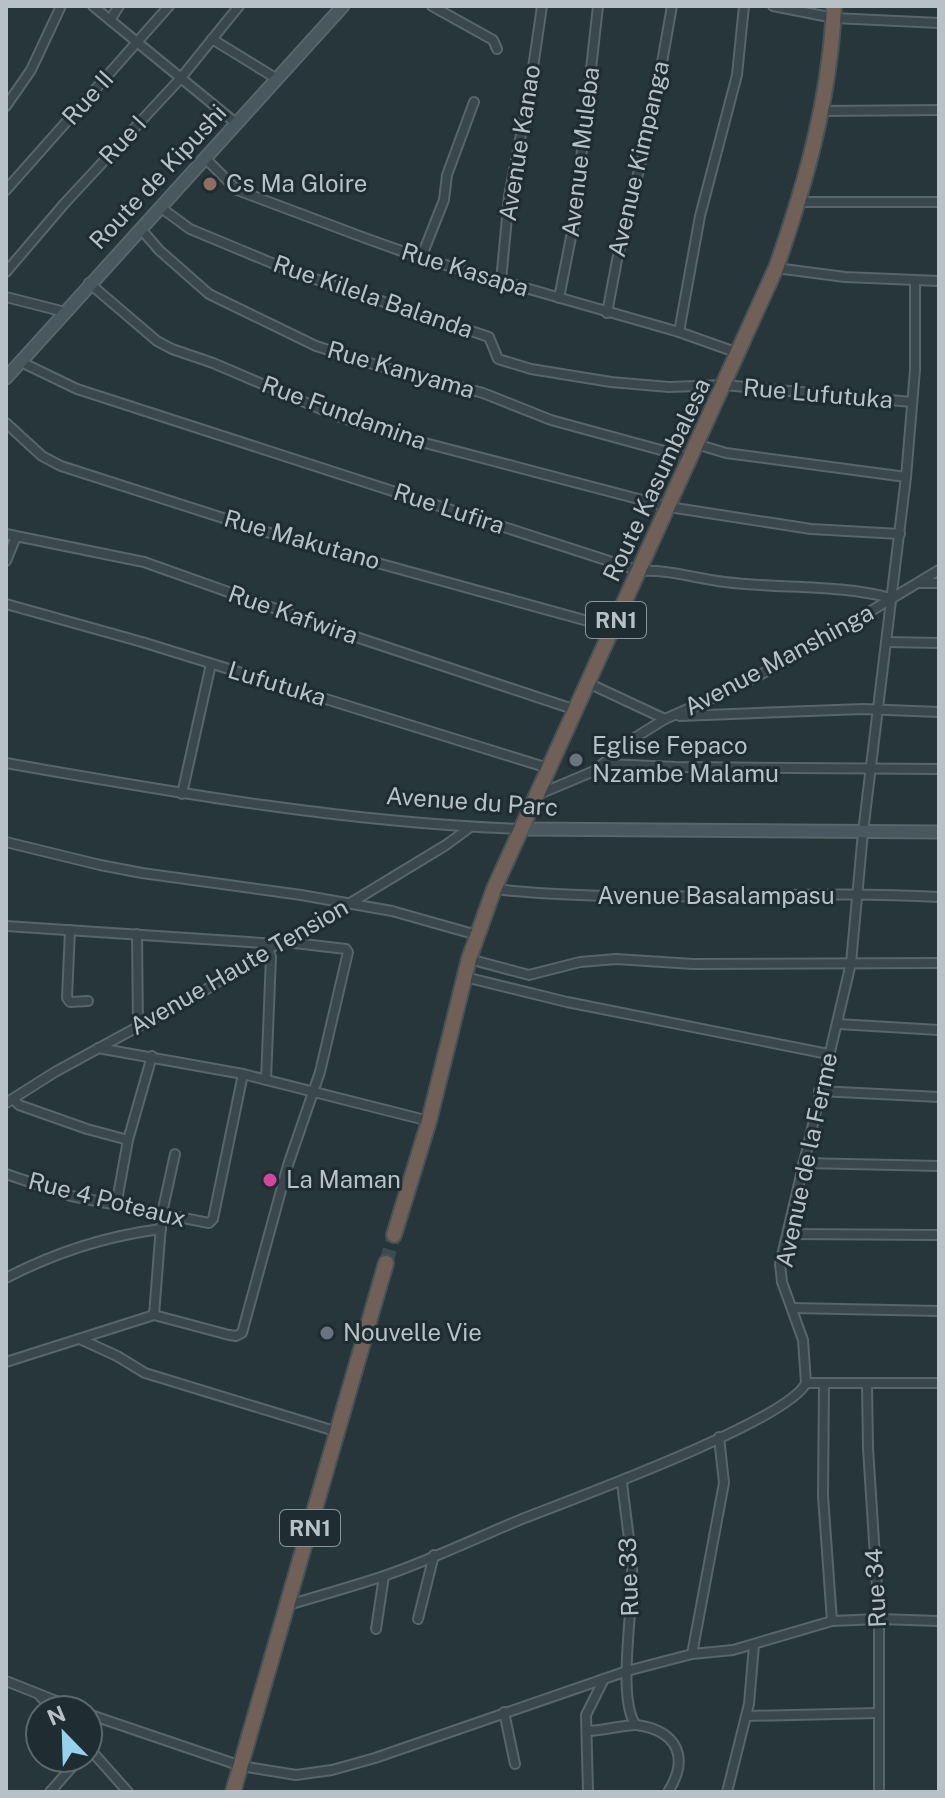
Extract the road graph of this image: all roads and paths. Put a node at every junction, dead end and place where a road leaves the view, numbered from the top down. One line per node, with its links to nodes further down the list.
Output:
1 (61, 6): 22 (street)
2 (93, 6): 14 (street)
3 (119, 6): 14 (street)
4 (169, 6): 17 (street, Rue II)
5 (239, 6): 16 (street, Rue I)
6 (343, 6): 20 (main road, Route de Kipushi)
7 (432, 6): 18 (street)
8 (542, 6): 35 (street, Avenue Kanao)
9 (598, 6): 40 (street, Avenue Muleba)
10 (672, 6): 42 (street, Avenue Kimpanga)
11 (744, 6): 43 (street)
12 (773, 6): 13 (street)
13 (834, 12): 15 (street); 24 (highway, Route Kasumbalesa / RN1)
14 (110, 20): 17 (street)
15 (939, 23)
16 (212, 39): 19 (street, Rue I); 20 (street)
17 (137, 43): 19 (street); 27 (street, Rue II)
18 (497, 49)
19 (180, 79): 25 (street); 34 (street, Rue I)
20 (277, 79): 25 (main road, Route de Kipushi)
21 (474, 102): 32 (street)
22 (6, 106)
23 (939, 110): 24 (street)
24 (822, 111): 28 (highway, Route Kasumbalesa / RN1)
25 (237, 124): 26 (main road, Route de Kipushi)
26 (205, 158): 30 (main road, Route de Kipushi); 32 (street, Rue Kasapa)
27 (6, 190)
28 (799, 202): 29 (street); 33 (highway, Route Kasumbalesa / RN1)
29 (939, 202)
30 (160, 207): 31 (main road, Route de Kipushi); 47 (street, Rue Kilela Balanda)
31 (140, 228): 38 (main road, Route de Kipushi); 50 (street, Rue Kanyama)
32 (421, 258): 35 (street, Rue Kasapa)
33 (776, 268): 36 (street); 44 (highway, Route Kasumbalesa / RN1)
34 (6, 272)
35 (501, 281): 40 (street, Rue Kasapa)
36 (915, 281): 37 (street); 48 (street, Avenue de la Ferme)
37 (939, 281)
38 (89, 283): 41 (main road, Route de Kipushi); 52 (street, Rue Fundamina)
39 (6, 297): 41 (street)
40 (559, 298): 42 (street, Rue Kasapa)
41 (65, 312): 45 (main road, Route de Kipushi)
42 (607, 313): 43 (street, Rue Kasapa)
43 (679, 332): 44 (street, Rue Kasapa)
44 (739, 354): 47 (highway, Route Kasumbalesa / RN1)
45 (21, 362): 46 (main road, Route de Kipushi); 58 (street, Rue Lufira)
46 (6, 378)
47 (724, 385): 48 (street, Rue Lufutuka); 50 (highway, Route Kasumbalesa / RN1)
48 (912, 402): 51 (street, Avenue de la Ferme)
49 (6, 423): 63 (street, Rue Makutano)
50 (693, 451): 51 (street); 52 (highway, Route Kasumbalesa / RN1)
51 (906, 477): 54 (street, Avenue de la Ferme)
52 (669, 507): 54 (street); 58 (highway, Route Kasumbalesa / RN1)
53 (6, 534): 55 (street, Rue Kafwira)
54 (900, 534): 61 (street, Avenue de la Ferme)
55 (16, 537): 56 (street); 68 (street, Rue Kafwira)
56 (6, 561)
57 (939, 570): 59 (street, Avenue Manshinga)
58 (640, 571): 61 (street, Rue Lufira); 63 (highway, Route Kasumbalesa / RN1)
59 (917, 583): 60 (street); 61 (street, Avenue Manshinga)
60 (939, 583)
61 (891, 598): 64 (street, Avenue de la Ferme); 71 (street, Avenue Manshinga)
62 (6, 604): 66 (street, Lufutuka)
63 (613, 628): 67 (highway, Route Kasumbalesa / RN1)
64 (886, 642): 65 (street); 69 (street, Avenue de la Ferme)
65 (939, 643)
66 (211, 664): 74 (street, Lufutuka); 77 (street)
67 (588, 683): 68 (highway, Route Kasumbalesa / RN1); 71 (street)
68 (576, 710): 74 (highway, Route Kasumbalesa / RN1)
69 (879, 710): 70 (street); 71 (street); 75 (street, Avenue de la Ferme)
70 (939, 712)
71 (669, 718): 73 (street, Avenue Manshinga)
72 (6, 763): 77 (street, Avenue du Parc)
73 (606, 764): 75 (street); 78 (street, Avenue Manshinga)
74 (548, 768): 78 (highway, Route Kasumbalesa / RN1)
75 (872, 769): 76 (street); 81 (street, Avenue de la Ferme)
76 (939, 769)
77 (182, 794): 79 (street, Avenue du Parc)
78 (537, 795): 80 (highway, Route Kasumbalesa / RN1)
79 (469, 828): 80 (street, Avenue du Parc); 87 (street, Avenue Haute Tension)
80 (522, 829): 81 (main road, Avenue du Parc); 84 (highway, Route Kasumbalesa / RN1)
81 (863, 832): 82 (main road, Avenue du Parc); 85 (street, Avenue de la Ferme)
82 (939, 832)
83 (6, 842): 87 (street)
84 (494, 889): 85 (street, Avenue Basalampasu); 91 (highway, Route Kasumbalesa / RN1)
85 (857, 895): 86 (street, Avenue Basalampasu); 95 (street, Avenue de la Ferme)
86 (939, 897)
87 (346, 904): 91 (street); 92 (street, Avenue Haute Tension)
88 (6, 926): 89 (street)
89 (70, 930): 90 (street); 98 (street)
90 (137, 934): 92 (street); 100 (street)
91 (477, 935): 94 (highway, Route Kasumbalesa / RN1)
92 (282, 943): 93 (street, Avenue Haute Tension); 108 (street)
93 (268, 950): 100 (street, Avenue Haute Tension); 106 (street)
94 (469, 959): 95 (street); 97 (highway, Route Kasumbalesa / RN1)
95 (851, 963): 96 (street); 99 (street, Avenue de la Ferme)
96 (939, 963)
97 (465, 977): 103 (street); 111 (highway, Route Kasumbalesa / RN1)
98 (88, 1001)
99 (838, 1024): 101 (street); 103 (street, Avenue de la Ferme)
100 (138, 1027): 102 (street, Avenue Haute Tension)
101 (939, 1030)
102 (98, 1048): 104 (street); 110 (street, Avenue Haute Tension)
103 (828, 1054): 107 (street, Avenue de la Ferme)
104 (152, 1056): 105 (street); 112 (street)
105 (243, 1074): 106 (street); 118 (street, Rue 4 Poteaux)
106 (266, 1080): 108 (street)
107 (819, 1091): 109 (street); 114 (street, Avenue de la Ferme)
108 (314, 1094): 111 (street); 127 (street)
109 (939, 1097)
110 (10, 1101): 112 (street)
111 (429, 1121): 121 (highway, Route Kasumbalesa / RN1)
112 (128, 1140): 117 (street)
113 (175, 1154): 118 (street)
114 (803, 1163): 115 (street); 120 (street, Avenue de la Ferme)
115 (939, 1166)
116 (6, 1174): 117 (street, Rue 4 Poteaux)
117 (116, 1206): 118 (street, Rue 4 Poteaux)
118 (162, 1213): 119 (street)
119 (161, 1229): 124 (street); 127 (street)
120 (789, 1234): 122 (street); 125 (street, Avenue de la Ferme)
121 (394, 1235)
122 (939, 1235)
123 (386, 1263): 134 (highway, RN1)
124 (6, 1278)
125 (792, 1308): 126 (street); 130 (street, Avenue de la Ferme)
126 (939, 1311)
127 (154, 1315): 128 (street)
128 (79, 1339): 129 (street); 134 (street)
129 (6, 1361)
130 (806, 1383): 132 (street); 135 (street)
131 (939, 1383): 133 (street)
132 (824, 1384): 133 (street); 142 (street)
133 (867, 1384): 141 (street, Rue 34)
134 (338, 1432): 139 (highway, RN1)
135 (719, 1437): 136 (street); 146 (street)
136 (622, 1482): 137 (street); 147 (street, Rue 33)
137 (434, 1555): 138 (street); 140 (street)
138 (384, 1576): 139 (street); 144 (street)
139 (288, 1605): 159 (highway, RN1)
140 (418, 1619)
141 (879, 1619): 142 (street); 143 (street); 152 (street, Rue 34)
142 (832, 1621): 145 (street)
143 (939, 1621)
144 (376, 1629)
145 (754, 1645): 146 (street); 153 (street)
146 (692, 1654): 147 (street)
147 (627, 1671): 148 (street); 155 (street, Rue 33)
148 (605, 1679): 151 (street); 156 (street)
149 (6, 1681): 150 (street)
150 (37, 1693)
151 (504, 1712): 157 (street); 159 (street)
152 (878, 1713): 153 (street); 167 (street, Rue 34)
153 (746, 1716): 166 (street)
154 (104, 1719): 159 (street)
155 (636, 1725): 156 (street); 165 (street)
156 (587, 1731): 164 (street)
157 (515, 1764)
158 (104, 1765): 162 (street)
159 (241, 1766): 163 (highway, RN1)
160 (66, 1774): 161 (street)
161 (50, 1792)
162 (128, 1792)
163 (233, 1792)
164 (588, 1792)
165 (668, 1792)
166 (727, 1792)
167 (879, 1792)

